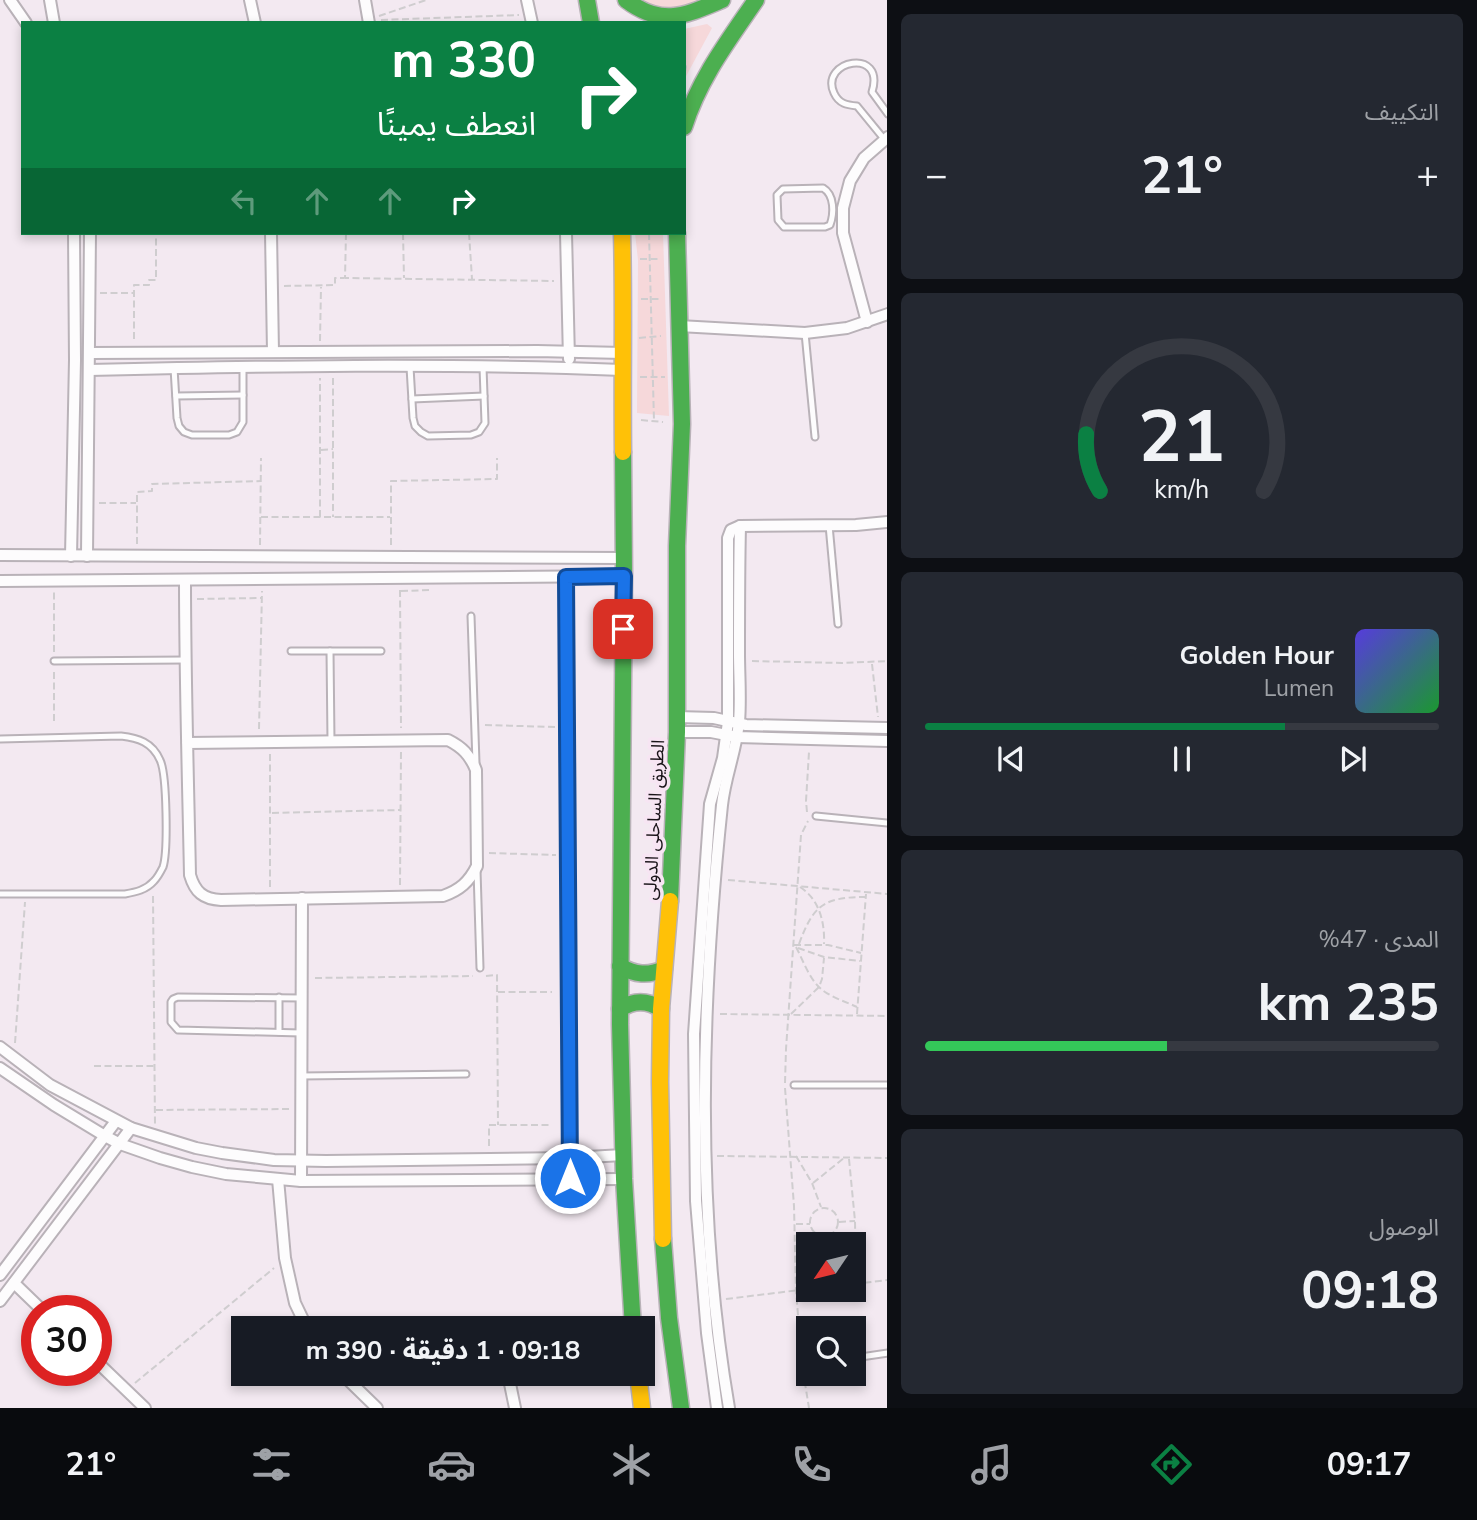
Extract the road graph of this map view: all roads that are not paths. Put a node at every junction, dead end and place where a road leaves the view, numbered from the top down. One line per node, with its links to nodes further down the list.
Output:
1 (10, 0): 11 (street)
2 (50, 0): 12 (street)
3 (250, 0): 13 (street)
4 (365, 0): 14 (street)
5 (527, 0): 10 (street)
6 (587, 0): 15 (highway)
7 (626, 0): 8 (highway)
8 (722, 0)
9 (756, 0): 17 (highway)
10 (531, 19)
11 (25, 21)
12 (54, 21)
13 (255, 21)
14 (369, 21)
15 (591, 21)
16 (887, 114): 18 (lane)
17 (686, 121)
18 (886, 138): 19 (street)
19 (837, 207): 19 (lane); 27 (street)
20 (74, 235): 50 (street)
21 (90, 235): 33 (street)
22 (271, 235): 31 (street)
23 (566, 235): 32 (street)
24 (622, 235): 30 (highway, الطريق الساحلى الدولى)
25 (677, 235): 28 (highway, الطريق الساحلى الدولى)
26 (887, 314): 27 (street)
27 (867, 322): 29 (street)
28 (679, 330): 29 (street); 65 (highway, الطريق الساحلى الدولى)
29 (804, 333): 45 (lane)
30 (623, 346): 32 (street); 40 (highway, الطريق الساحلى الدولى)
31 (273, 352): 32 (street); 33 (street)
32 (569, 352): 38 (street)
33 (89, 353): 39 (street)
34 (243, 367): 35 (street); 36 (street); 41 (lane)
35 (410, 367): 37 (street); 44 (lane)
36 (174, 368): 39 (street); 42 (lane)
37 (483, 368): 38 (street); 43 (lane)
38 (570, 368): 40 (street)
39 (89, 370): 51 (street)
40 (622, 374): 52 (highway, الطريق الساحلى الدولى)
41 (243, 395): 42 (lane); 42 (lane)
42 (176, 396)
43 (484, 396): 44 (lane); 44 (lane)
44 (412, 399)
45 (815, 437)
46 (887, 522): 47 (street)
47 (829, 525): 48 (street); 58 (lane)
48 (740, 526): 64 (street); 64 (street)
49 (0, 555): 50 (street)
50 (71, 556): 51 (street)
51 (87, 556): 52 (street)
52 (624, 558): 53 (highway, الطريق الساحلى الدولى)
53 (624, 576): 54 (street); 78 (highway, الطريق الساحلى الدولى)
54 (566, 577): 55 (street); 98 (street)
55 (185, 580): 56 (street); 62 (street)
56 (0, 581)
57 (471, 616): 72 (lane)
58 (838, 624)
59 (290, 651): 60 (lane)
60 (330, 651): 61 (lane); 69 (lane)
61 (381, 651)
62 (185, 660): 63 (lane); 71 (street)
63 (54, 662)
64 (733, 723): 65 (street); 66 (street); 67 (street)
65 (677, 724): 67 (street); 80 (highway, الطريق الساحلى الدولى)
66 (883, 728)
67 (732, 736): 70 (street); 121 (street); 122 (street)
68 (0, 739): 76 (lane)
69 (331, 741): 71 (street); 72 (street)
70 (887, 741)
71 (187, 743): 77 (street)
72 (476, 770): 75 (street)
73 (816, 816): 74 (lane)
74 (887, 823)
75 (477, 866): 77 (street); 79 (lane)
76 (0, 894)
77 (302, 898): 82 (street)
78 (620, 966): 80 (highway); 83 (highway, الطريق الساحلى الدولى)
79 (480, 968)
80 (664, 969): 84 (highway, الطريق الساحلى الدولى)
81 (279, 998): 82 (lane); 85 (lane); 85 (lane)
82 (302, 998): 86 (street)
83 (620, 1009): 84 (highway); 97 (highway, الطريق الساحلى الدولى)
84 (661, 1009): 120 (highway, الطريق الساحلى الدولى)
85 (279, 1032): 86 (lane)
86 (301, 1033): 90 (street)
87 (0, 1047): 93 (street)
88 (0, 1068): 95 (street)
89 (466, 1074): 90 (lane)
90 (301, 1076): 99 (street)
91 (794, 1085): 92 (lane)
92 (887, 1085)
93 (116, 1121): 94 (street); 95 (street)
94 (131, 1128): 96 (street); 99 (street)
95 (105, 1136): 96 (street); 104 (street)
96 (120, 1143): 101 (street); 105 (street)
97 (623, 1155): 98 (street); 102 (highway, الطريق الساحلى الدولى)
98 (570, 1158): 99 (street); 100 (street)
99 (301, 1160): 103 (street)
100 (570, 1178): 102 (street); 103 (street)
101 (278, 1179): 103 (street); 108 (street)
102 (624, 1179): 109 (highway, الطريق الساحلى الدولى)
103 (300, 1181)
104 (0, 1275)
105 (14, 1283): 106 (street); 107 (street)
106 (26, 1295)
107 (0, 1301)
108 (301, 1316)
109 (632, 1316)
110 (887, 1353): 111 (lane)
111 (866, 1356)
112 (112, 1376): 116 (street)
113 (354, 1386): 117 (street)
114 (510, 1386): 118 (street)
115 (639, 1386): 119 (highway)
116 (145, 1408)
117 (377, 1408)
118 (515, 1408)
119 (642, 1408)
120 (681, 1408)
121 (717, 1408)
122 (729, 1408)

